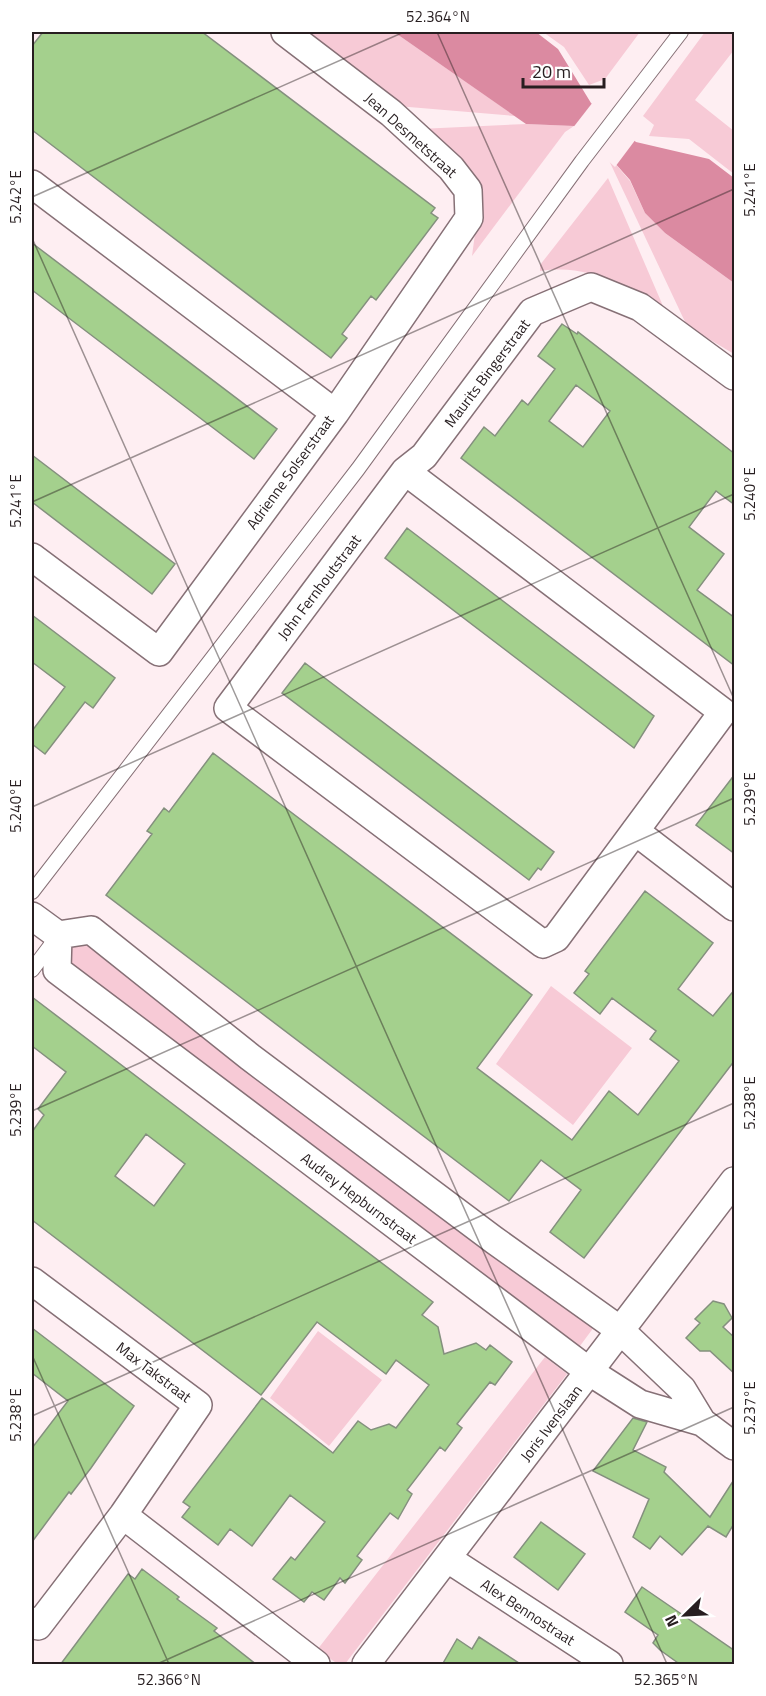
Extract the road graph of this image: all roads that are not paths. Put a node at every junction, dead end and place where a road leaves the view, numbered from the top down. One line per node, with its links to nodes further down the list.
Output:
1 (285, 32): 5 (street, Jean Desmetstraat)
2 (681, 32): 9 (lane)
3 (32, 184): 5 (street, Adrienne Solserstraat)
4 (735, 376): 6 (street, Maurits Bingerstraat)
5 (335, 413): 7 (street, Adrienne Solserstraat)
6 (405, 471): 8 (street, John Fernhoutstraat); 8 (street, John Fernhoutstraat)
7 (32, 557)
8 (635, 831): 10 (street)
9 (32, 892)
10 (735, 907)
11 (32, 916): 12 (street)
12 (58, 935): 13 (lane); 16 (street, Audrey Hepburnstraat); 17 (street, Audrey Hepburnstraat)
13 (32, 970)
14 (735, 1181): 16 (street, Joris Ivenslaan)
15 (32, 1281): 20 (street, Max Takstraat)
16 (620, 1330): 17 (street, Joris Ivenslaan); 18 (street, Audrey Hepburnstraat)
17 (590, 1372): 18 (street, Audrey Hepburnstraat); 21 (street, Joris Ivenslaan)
18 (702, 1422): 19 (street, Audrey Hepburnstraat)
19 (735, 1446)
20 (123, 1515): 22 (street, Max Takstraat); 23 (street)
21 (448, 1559): 24 (street, Joris Ivenslaan); 25 (street, Alex Bennostraat)
22 (32, 1621)
23 (316, 1665)
24 (366, 1665)
25 (609, 1665)

